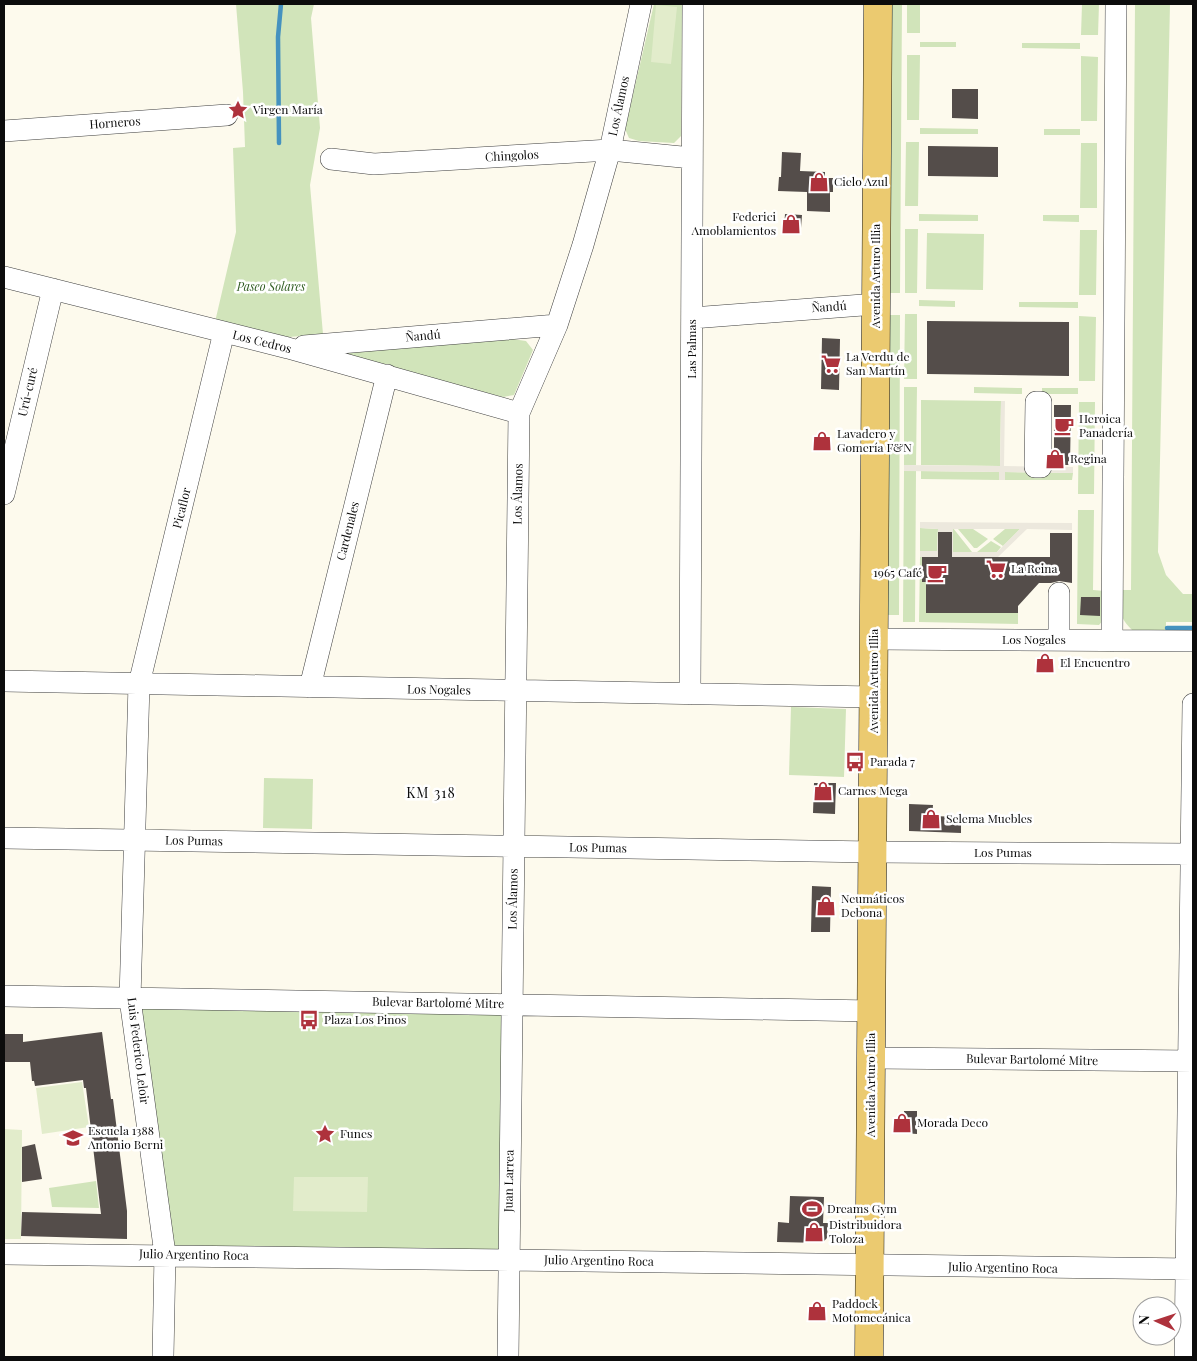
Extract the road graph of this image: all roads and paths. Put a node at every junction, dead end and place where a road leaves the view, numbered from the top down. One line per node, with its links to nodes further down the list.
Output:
1 (641, 4): 7 (street, Los Álamos)
2 (693, 4): 8 (street, Las Palmas)
3 (878, 4): 12 (main road, Avenida Arturo Illia)
4 (1116, 4): 25 (street)
5 (227, 115): 6 (street, Horneros)
6 (4, 131)
7 (610, 150): 8 (street, Chingolos); 9 (street, Chingolos); 14 (street, Los Álamos)
8 (692, 158): 13 (street, Las Palmas)
9 (331, 159)
10 (4, 277): 11 (street, Los Cedros)
11 (53, 290): 15 (street, Los Cedros); 21 (street, Urú-curé)
12 (876, 304): 13 (street, Ñandú); 23 (main road, Avenida Arturo Illia)
13 (692, 318): 31 (street, Las Palmas)
14 (558, 325): 16 (street, Ñandú); 19 (street, Los Álamos)
15 (224, 332): 16 (street, Los Cedros); 28 (street, Picaflor)
16 (288, 348): 17 (street, Los Cedros)
17 (387, 375): 19 (street, Los Cedros); 29 (street, Cardenales)
18 (1039, 400): 20 (street)
19 (519, 413): 30 (street, Los Álamos)
20 (1038, 468)
21 (4, 494)
22 (1059, 592): 24 (street)
23 (874, 639): 24 (street, Los Nogales); 32 (main road, Avenida Arturo Illia)
24 (1059, 640): 25 (street, Los Nogales)
25 (1112, 641): 26 (street, Los Nogales)
26 (1193, 642)
27 (4, 681): 28 (street, Los Nogales)
28 (139, 684): 29 (street, Los Nogales); 35 (street, Luis Federico Leloir)
29 (310, 687): 30 (street, Los Nogales)
30 (515, 691): 31 (street, Los Nogales); 36 (street, Los Álamos)
31 (690, 694): 32 (street, Los Nogales)
32 (874, 697): 37 (main road, Avenida Arturo Illia)
33 (1193, 704): 38 (street)
34 (4, 838): 35 (street, Los Pumas)
35 (135, 840): 36 (street, Los Pumas); 40 (street, Luis Federico Leloir)
36 (513, 846): 37 (street, Los Pumas); 41 (street, Los Álamos)
37 (873, 852): 38 (street, Los Pumas); 42 (main road, Avenida Arturo Illia)
38 (1192, 854): 44 (street)
39 (4, 996): 40 (street, Bulevar Bartolomé Mitre)
40 (130, 999): 41 (street, Bulevar Bartolomé Mitre); 46 (street, Luis Federico Leloir)
41 (511, 1004): 42 (street, Bulevar Bartolomé Mitre); 47 (street, Juan Larrea)
42 (872, 1011): 43 (main road, Avenida Arturo Illia)
43 (872, 1058): 44 (street, Bulevar Bartolomé Mitre); 48 (main road, Avenida Arturo Illia)
44 (1191, 1061): 49 (street)
45 (4, 1254): 46 (street, Julio Argentino Roca)
46 (165, 1254): 47 (street, Julio Argentino Roca); 50 (street, Luis Federico Leloir)
47 (508, 1260): 48 (street, Julio Argentino Roca); 51 (street, Juan Larrea)
48 (870, 1266): 49 (street, Julio Argentino Roca); 52 (main road, Avenida Arturo Illia)
49 (1190, 1269): 53 (street)
50 (164, 1357)
51 (508, 1357)
52 (869, 1357)
53 (1185, 1357)

